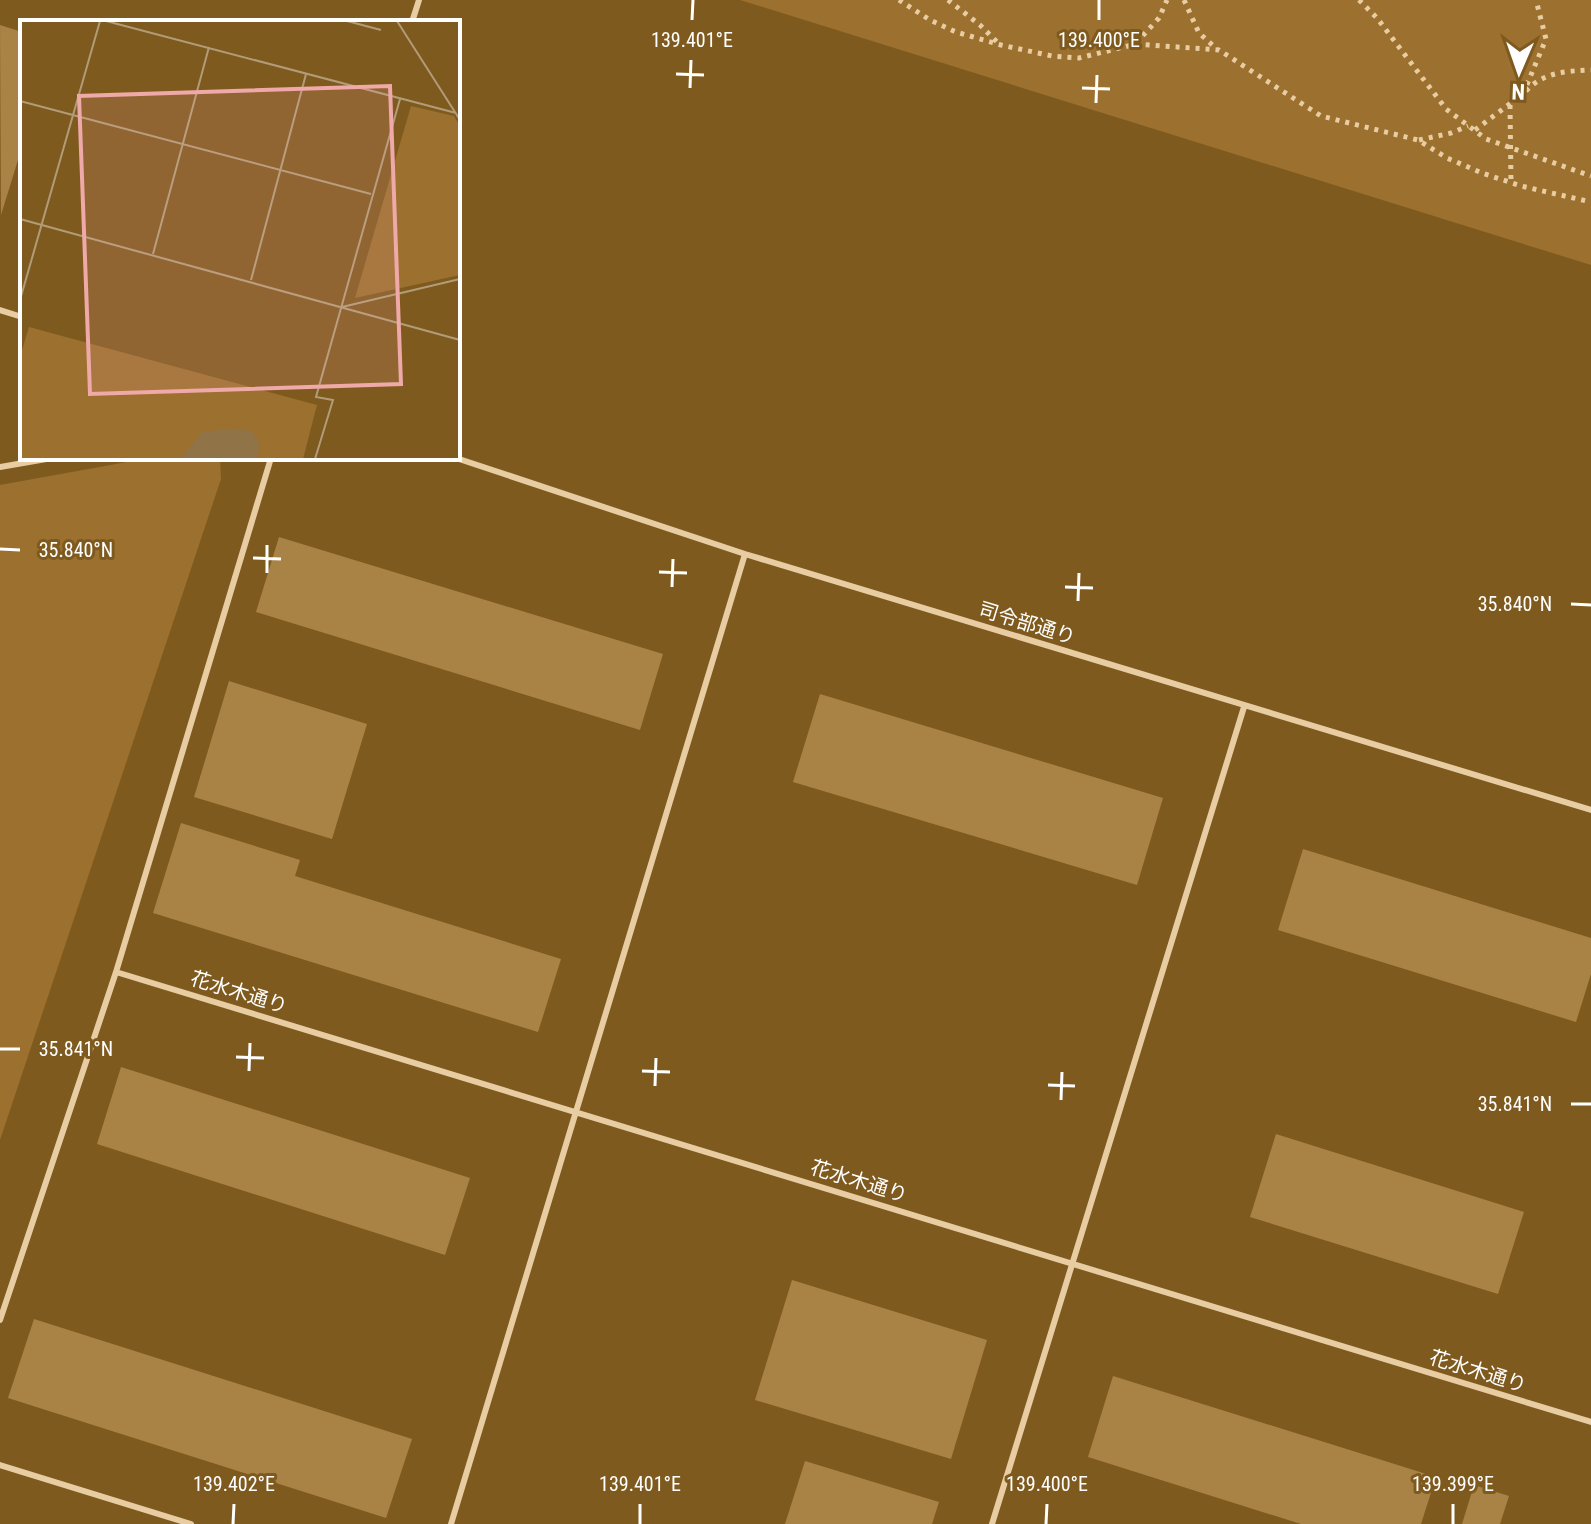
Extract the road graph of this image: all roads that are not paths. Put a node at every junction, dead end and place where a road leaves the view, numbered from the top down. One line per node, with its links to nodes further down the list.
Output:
1 (419, 0): 2 (lane)
2 (413, 20)
3 (0, 310): 4 (lane)
4 (20, 316)
5 (460, 459): 9 (lane, 司令部通り)
6 (40, 460): 8 (lane)
7 (270, 460): 12 (lane)
8 (0, 467)
9 (745, 554): 10 (lane, 司令部通り); 13 (lane)
10 (1244, 707): 11 (lane, 司令部通り); 14 (lane)
11 (1591, 810)
12 (116, 972): 13 (lane, 花水木通り); 15 (lane)
13 (577, 1111): 14 (lane, 花水木通り); 19 (lane)
14 (1072, 1264): 16 (lane, 花水木通り); 20 (lane)
15 (0, 1320)
16 (1591, 1422)
17 (0, 1465): 18 (lane)
18 (191, 1524)
19 (451, 1524)
20 (992, 1524)

